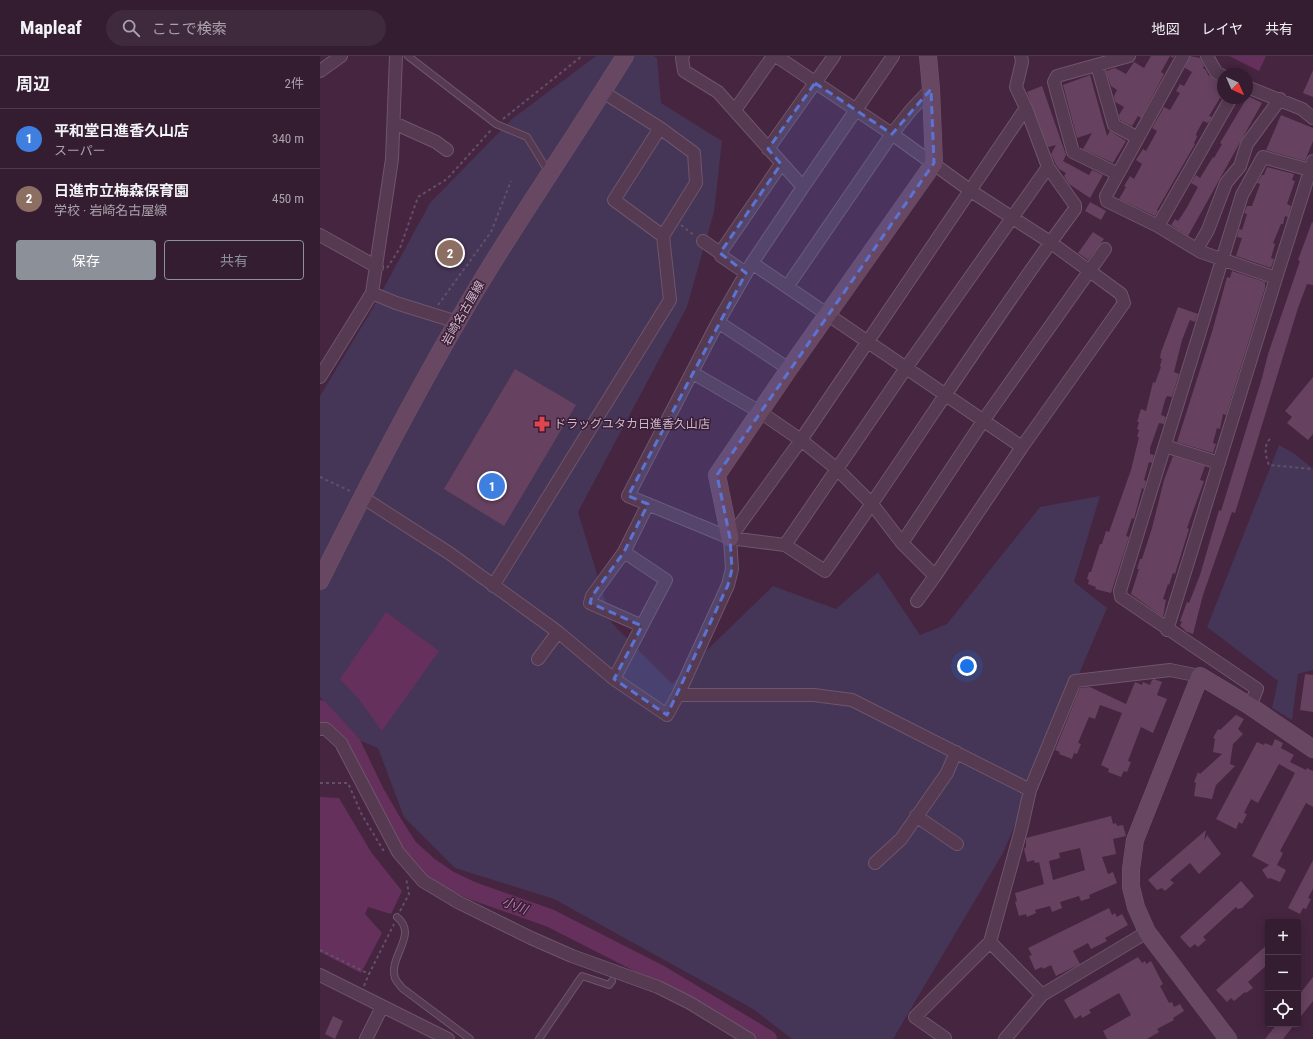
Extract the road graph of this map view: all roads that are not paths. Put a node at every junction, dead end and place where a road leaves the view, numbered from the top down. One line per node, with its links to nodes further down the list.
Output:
1 (341, 56): 17 (street)
2 (396, 56): 29 (street)
3 (408, 56): 15 (lane)
4 (625, 56): 22 (street, 岩崎名古屋線)
5 (683, 56): 26 (street)
6 (773, 56): 26 (street)
7 (776, 56): 19 (street)
8 (834, 56): 19 (street)
9 (893, 56): 27 (street)
10 (928, 56): 20 (street)
11 (1021, 56): 25 (street)
12 (1129, 56): 16 (street)
13 (1183, 56): 32 (street)
14 (1207, 56): 18 (street)
15 (417, 58): 39 (lane)
16 (1097, 65): 32 (street); 40 (street)
17 (320, 71)
18 (1217, 73)
19 (815, 83): 27 (street); 33 (street)
20 (932, 89): 31 (street); 35 (street)
21 (1253, 89): 23 (street)
22 (603, 92): 30 (street); 39 (street, 岩崎名古屋線)
23 (1280, 99): 28 (street); 43 (street)
24 (1228, 104): 46 (street)
25 (1026, 108): 38 (street); 42 (street)
26 (735, 110): 33 (street)
27 (854, 110): 31 (street); 41 (street)
28 (1313, 118)
29 (394, 123): 34 (street); 56 (street)
30 (660, 128): 48 (street); 48 (street)
31 (892, 134): 35 (street); 59 (street)
32 (1138, 138): 40 (street)
33 (768, 149): 36 (street)
34 (447, 150)
35 (934, 163): 42 (street); 61 (street)
36 (782, 164): 41 (street); 53 (street)
37 (1312, 166): 44 (street); 58 (street)
38 (1048, 167): 45 (street); 50 (street)
39 (550, 173): 62 (street, 岩崎名古屋線)
40 (1118, 174): 46 (street)
41 (803, 187): 55 (street)
42 (971, 191): 45 (street); 64 (street)
43 (1221, 199): 44 (street); 52 (street)
44 (1239, 204): 54 (street)
45 (1012, 216): 50 (street); 65 (street)
46 (1158, 226): 52 (street)
47 (320, 235): 56 (street)
48 (663, 236): 86 (street)
49 (703, 241): 53 (street)
50 (1050, 242): 57 (street); 69 (street)
51 (1105, 249): 57 (street)
52 (1197, 249): 54 (street)
53 (720, 253): 55 (street)
54 (1221, 259): 58 (street); 74 (street)
55 (749, 268): 59 (street); 63 (street)
56 (380, 270): 60 (street)
57 (1089, 272): 71 (street); 73 (street)
58 (1276, 278): 75 (street)
59 (787, 287): 61 (street)
60 (372, 293): 62 (street); 68 (street)
61 (828, 314): 64 (street); 66 (street)
62 (457, 322): 77 (street, 岩崎名古屋線)
63 (718, 322): 66 (street); 67 (street)
64 (868, 341): 65 (street); 72 (street)
65 (906, 368): 69 (street); 76 (street)
66 (789, 369): 70 (street)
67 (693, 373): 70 (street); 78 (street)
68 (320, 377)
69 (945, 394): 71 (street); 79 (street)
70 (760, 412): 72 (street); 80 (street)
71 (983, 421): 73 (street); 81 (street)
72 (801, 440): 76 (street); 80 (street)
73 (1022, 446): 84 (street)
74 (1165, 446): 75 (street); 89 (street)
75 (1219, 463): 89 (street)
76 (837, 469): 79 (street); 82 (street)
77 (362, 497): 85 (street, 岩崎名古屋線); 86 (street)
78 (648, 504): 80 (street); 83 (street)
79 (872, 504): 81 (street); 82 (street)
80 (730, 538): 82 (street); 94 (street)
81 (902, 543): 84 (street)
82 (785, 544)
83 (624, 552): 88 (street); 88 (street)
84 (935, 576): 87 (street)
85 (320, 581)
86 (493, 586): 90 (street)
87 (917, 601)
88 (642, 626): 93 (street)
89 (1167, 630): 95 (street)
90 (558, 632): 91 (street); 93 (street)
91 (538, 659)
92 (1200, 676): 95 (street); 99 (street); 104 (street)
93 (614, 679): 94 (street)
94 (678, 695): 98 (street)
95 (1250, 706): 97 (street)
96 (320, 729): 114 (street)
97 (1313, 749)
98 (956, 752): 99 (street); 100 (street)
99 (1030, 790): 105 (street)
100 (916, 816): 101 (street); 102 (street)
101 (957, 844)
102 (875, 862)
103 (398, 917): 112 (lane)
104 (1147, 932): 108 (street); 117 (street)
105 (990, 942): 108 (street); 115 (street)
106 (320, 975): 109 (street)
107 (612, 981): 113 (lane)
108 (1042, 995): 116 (street)
109 (382, 1007): 110 (street); 111 (street)
110 (366, 1039)
111 (448, 1039)
112 (470, 1039)
113 (539, 1039)
114 (749, 1039)
115 (944, 1039)
116 (1005, 1039)
117 (1228, 1039)

